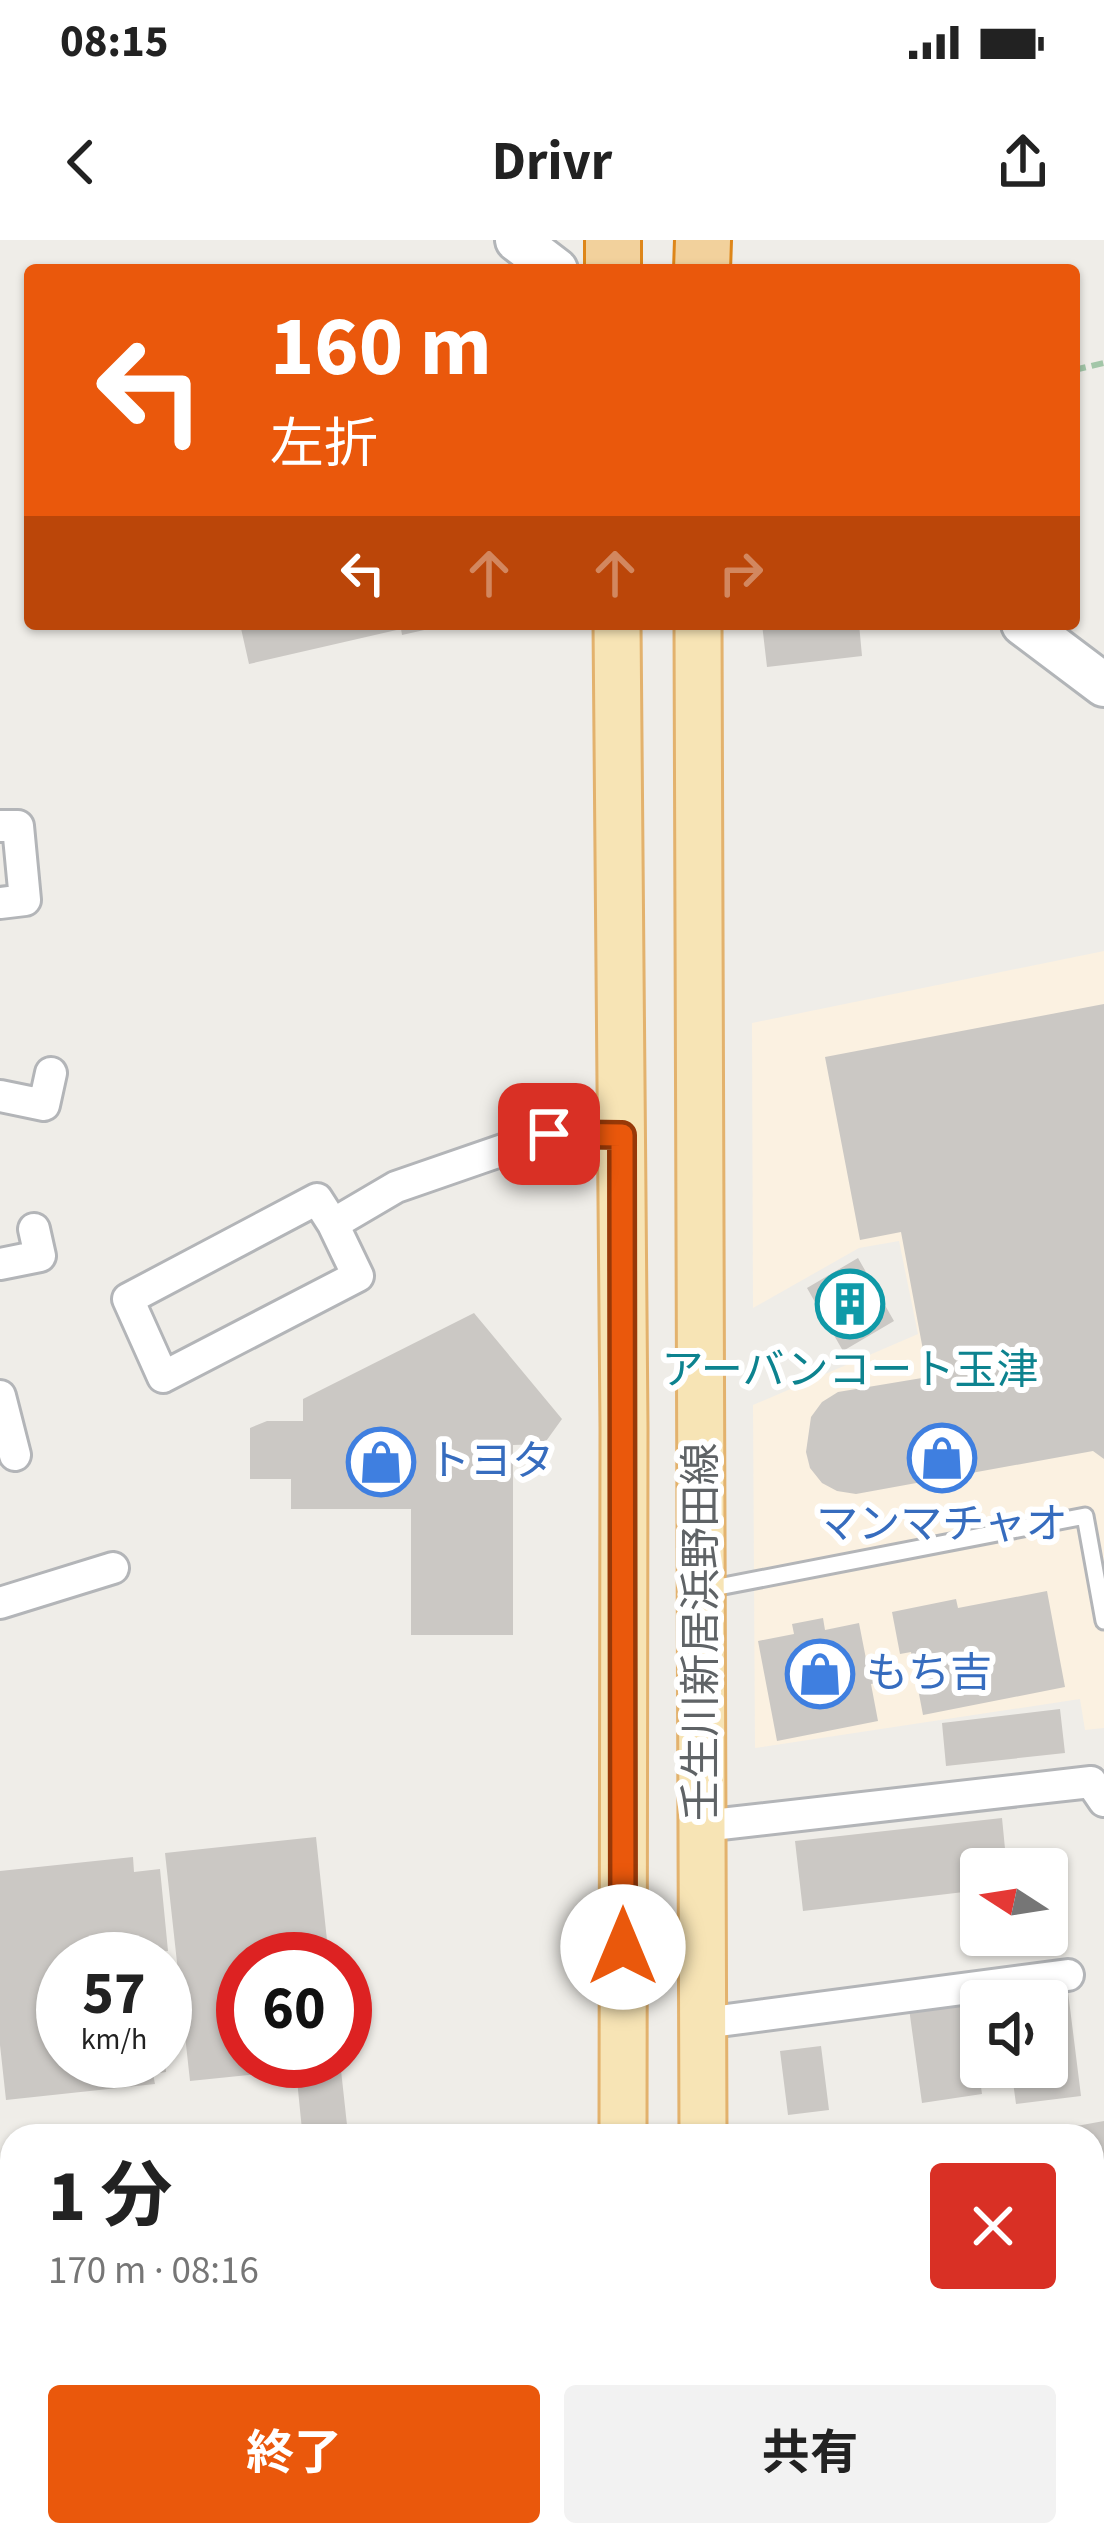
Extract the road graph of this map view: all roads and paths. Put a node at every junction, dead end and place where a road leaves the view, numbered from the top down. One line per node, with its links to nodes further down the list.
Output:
1 (517, 240): 2 (street)
2 (548, 264)
3 (617, 630): 11 (main road, 壬生川新居浜野田線)
4 (698, 630): 19 (main road, 壬生川新居浜野田線)
5 (1032, 630): 6 (street)
6 (1104, 685)
7 (0, 826): 8 (street)
8 (0, 904)
9 (51, 1073): 10 (street)
10 (0, 1096)
11 (622, 1135): 12 (street); 26 (main road, 壬生川新居浜野田線)
12 (333, 1224): 12 (street)
13 (34, 1228): 14 (street)
14 (0, 1264)
15 (3, 1415): 16 (street)
16 (15, 1455)
17 (1099, 1567): 19 (lane); 21 (lane)
18 (113, 1568): 20 (street)
19 (702, 1590): 23 (main road, 壬生川新居浜野田線)
20 (0, 1603)
21 (1104, 1621)
22 (1104, 1801): 23 (street)
23 (703, 1826): 25 (main road, 壬生川新居浜野田線)
24 (1068, 1975): 25 (street)
25 (704, 2023): 27 (main road, 壬生川新居浜野田線)
26 (623, 2124)
27 (703, 2124)

